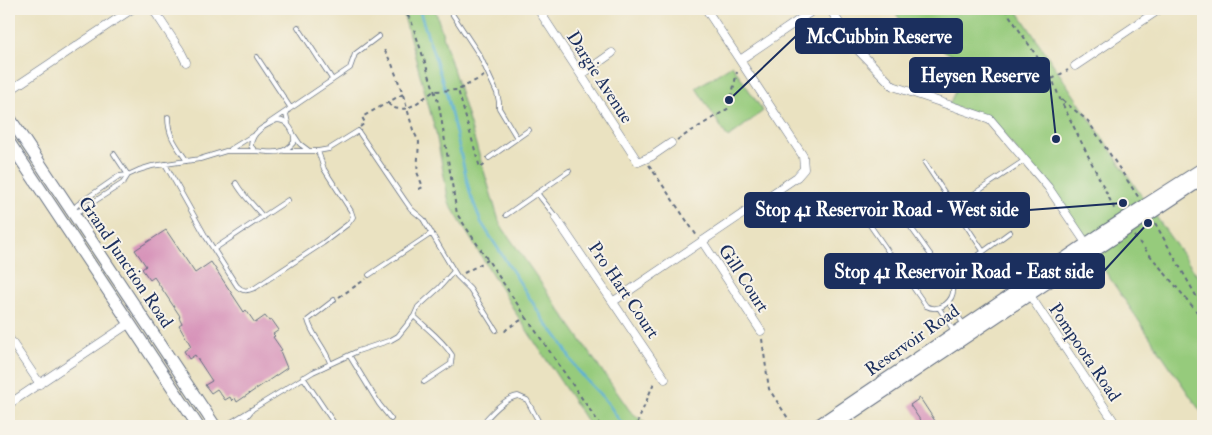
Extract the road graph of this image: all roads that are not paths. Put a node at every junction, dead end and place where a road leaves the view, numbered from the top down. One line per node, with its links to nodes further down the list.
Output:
1 (132, 9): 18 (street)
2 (153, 9): 14 (street)
3 (449, 9): 27 (lane)
4 (538, 9): 16 (street, Dargie Avenue)
5 (706, 9): 13 (street)
6 (815, 9): 13 (street)
7 (830, 9): 37 (street)
8 (1160, 9): 15 (street)
9 (298, 27): 17 (lane)
10 (379, 36): 17 (lane)
11 (612, 54): 16 (street)
12 (257, 58): 19 (lane)
13 (740, 60): 56 (street)
14 (186, 62)
15 (1075, 66)
16 (581, 74): 29 (street, Dargie Avenue)
17 (332, 80): 19 (lane)
18 (9, 91)
19 (290, 107): 22 (lane); 23 (lane)
20 (9, 117): 50 (main road, Grand Junction Road)
21 (168, 117): 38 (lane)
22 (269, 123): 23 (lane); 25 (lane)
23 (288, 124): 26 (lane)
24 (529, 130): 27 (lane)
25 (257, 132): 30 (lane); 31 (lane)
26 (294, 135): 32 (lane); 33 (lane)
27 (517, 138): 36 (lane)
28 (9, 142): 60 (main road, Grand Junction Road)
29 (671, 143)
30 (226, 151): 31 (lane); 38 (lane)
31 (255, 151): 32 (lane)
32 (284, 151): 33 (lane)
33 (310, 151): 34 (lane)
34 (318, 151): 55 (lane); 58 (lane)
35 (114, 154): 43 (lane)
36 (489, 158)
37 (1025, 160): 48 (lane); 57 (street)
38 (187, 161): 40 (lane)
39 (925, 163): 48 (lane)
40 (165, 164): 43 (lane); 58 (lane)
41 (1203, 168): 49 (main road, Reservoir Road)
42 (569, 171): 46 (lane)
43 (128, 175): 50 (lane); 50 (lane)
44 (1203, 179): 49 (main road, Reservoir Road)
45 (236, 183): 52 (lane)
46 (537, 193): 51 (lane); 53 (lane)
47 (288, 200): 52 (lane)
48 (954, 207): 59 (lane)
49 (1147, 210): 57 (main road, Reservoir Road, bridge)
50 (72, 212): 60 (main road); 69 (main road, Grand Junction Road)
51 (506, 215)
52 (263, 217): 58 (lane)
53 (556, 218): 66 (street, Pro Hart Court)
54 (1010, 232): 59 (lane)
55 (432, 233): 62 (lane); 63 (lane)
56 (702, 242): 66 (street); 74 (street, Gill Court)
57 (1089, 248): 64 (main road, Reservoir Road)
58 (214, 250)
59 (984, 251): 61 (lane)
60 (91, 264): 71 (main road, Grand Junction Road)
61 (961, 268)
62 (454, 271): 70 (lane); 73 (lane)
63 (369, 275)
64 (1026, 290): 72 (main road, Reservoir Road); 94 (main road, Reservoir Road); 95 (street, Pompoota Road)
65 (334, 300): 78 (lane)
66 (614, 301): 80 (street, Pro Hart Court)
67 (949, 302): 68 (lane); 68 (lane); 72 (lane)
68 (939, 308): 75 (lane)
69 (142, 315): 71 (main road); 87 (main road, Grand Junction Road)
70 (414, 316): 77 (lane); 81 (lane)
71 (130, 323): 82 (street); 86 (main road, Grand Junction Road)
72 (964, 326): 75 (main road, Reservoir Road)
73 (496, 330)
74 (761, 331)
75 (954, 332): 93 (main road, Reservoir Road)
76 (9, 338): 82 (street)
77 (349, 355): 78 (lane); 85 (lane)
78 (330, 363): 79 (lane)
79 (303, 377): 84 (lane); 90 (lane)
80 (665, 380)
81 (424, 382)
82 (40, 384): 83 (street)
83 (9, 404)
84 (251, 411): 88 (lane); 89 (lane)
85 (391, 419)
86 (198, 426)
87 (215, 426)
88 (225, 426)
89 (236, 426)
90 (336, 426)
91 (479, 426): 92 (lane)
92 (541, 426)
93 (819, 426)
94 (833, 426)
95 (1117, 426)

